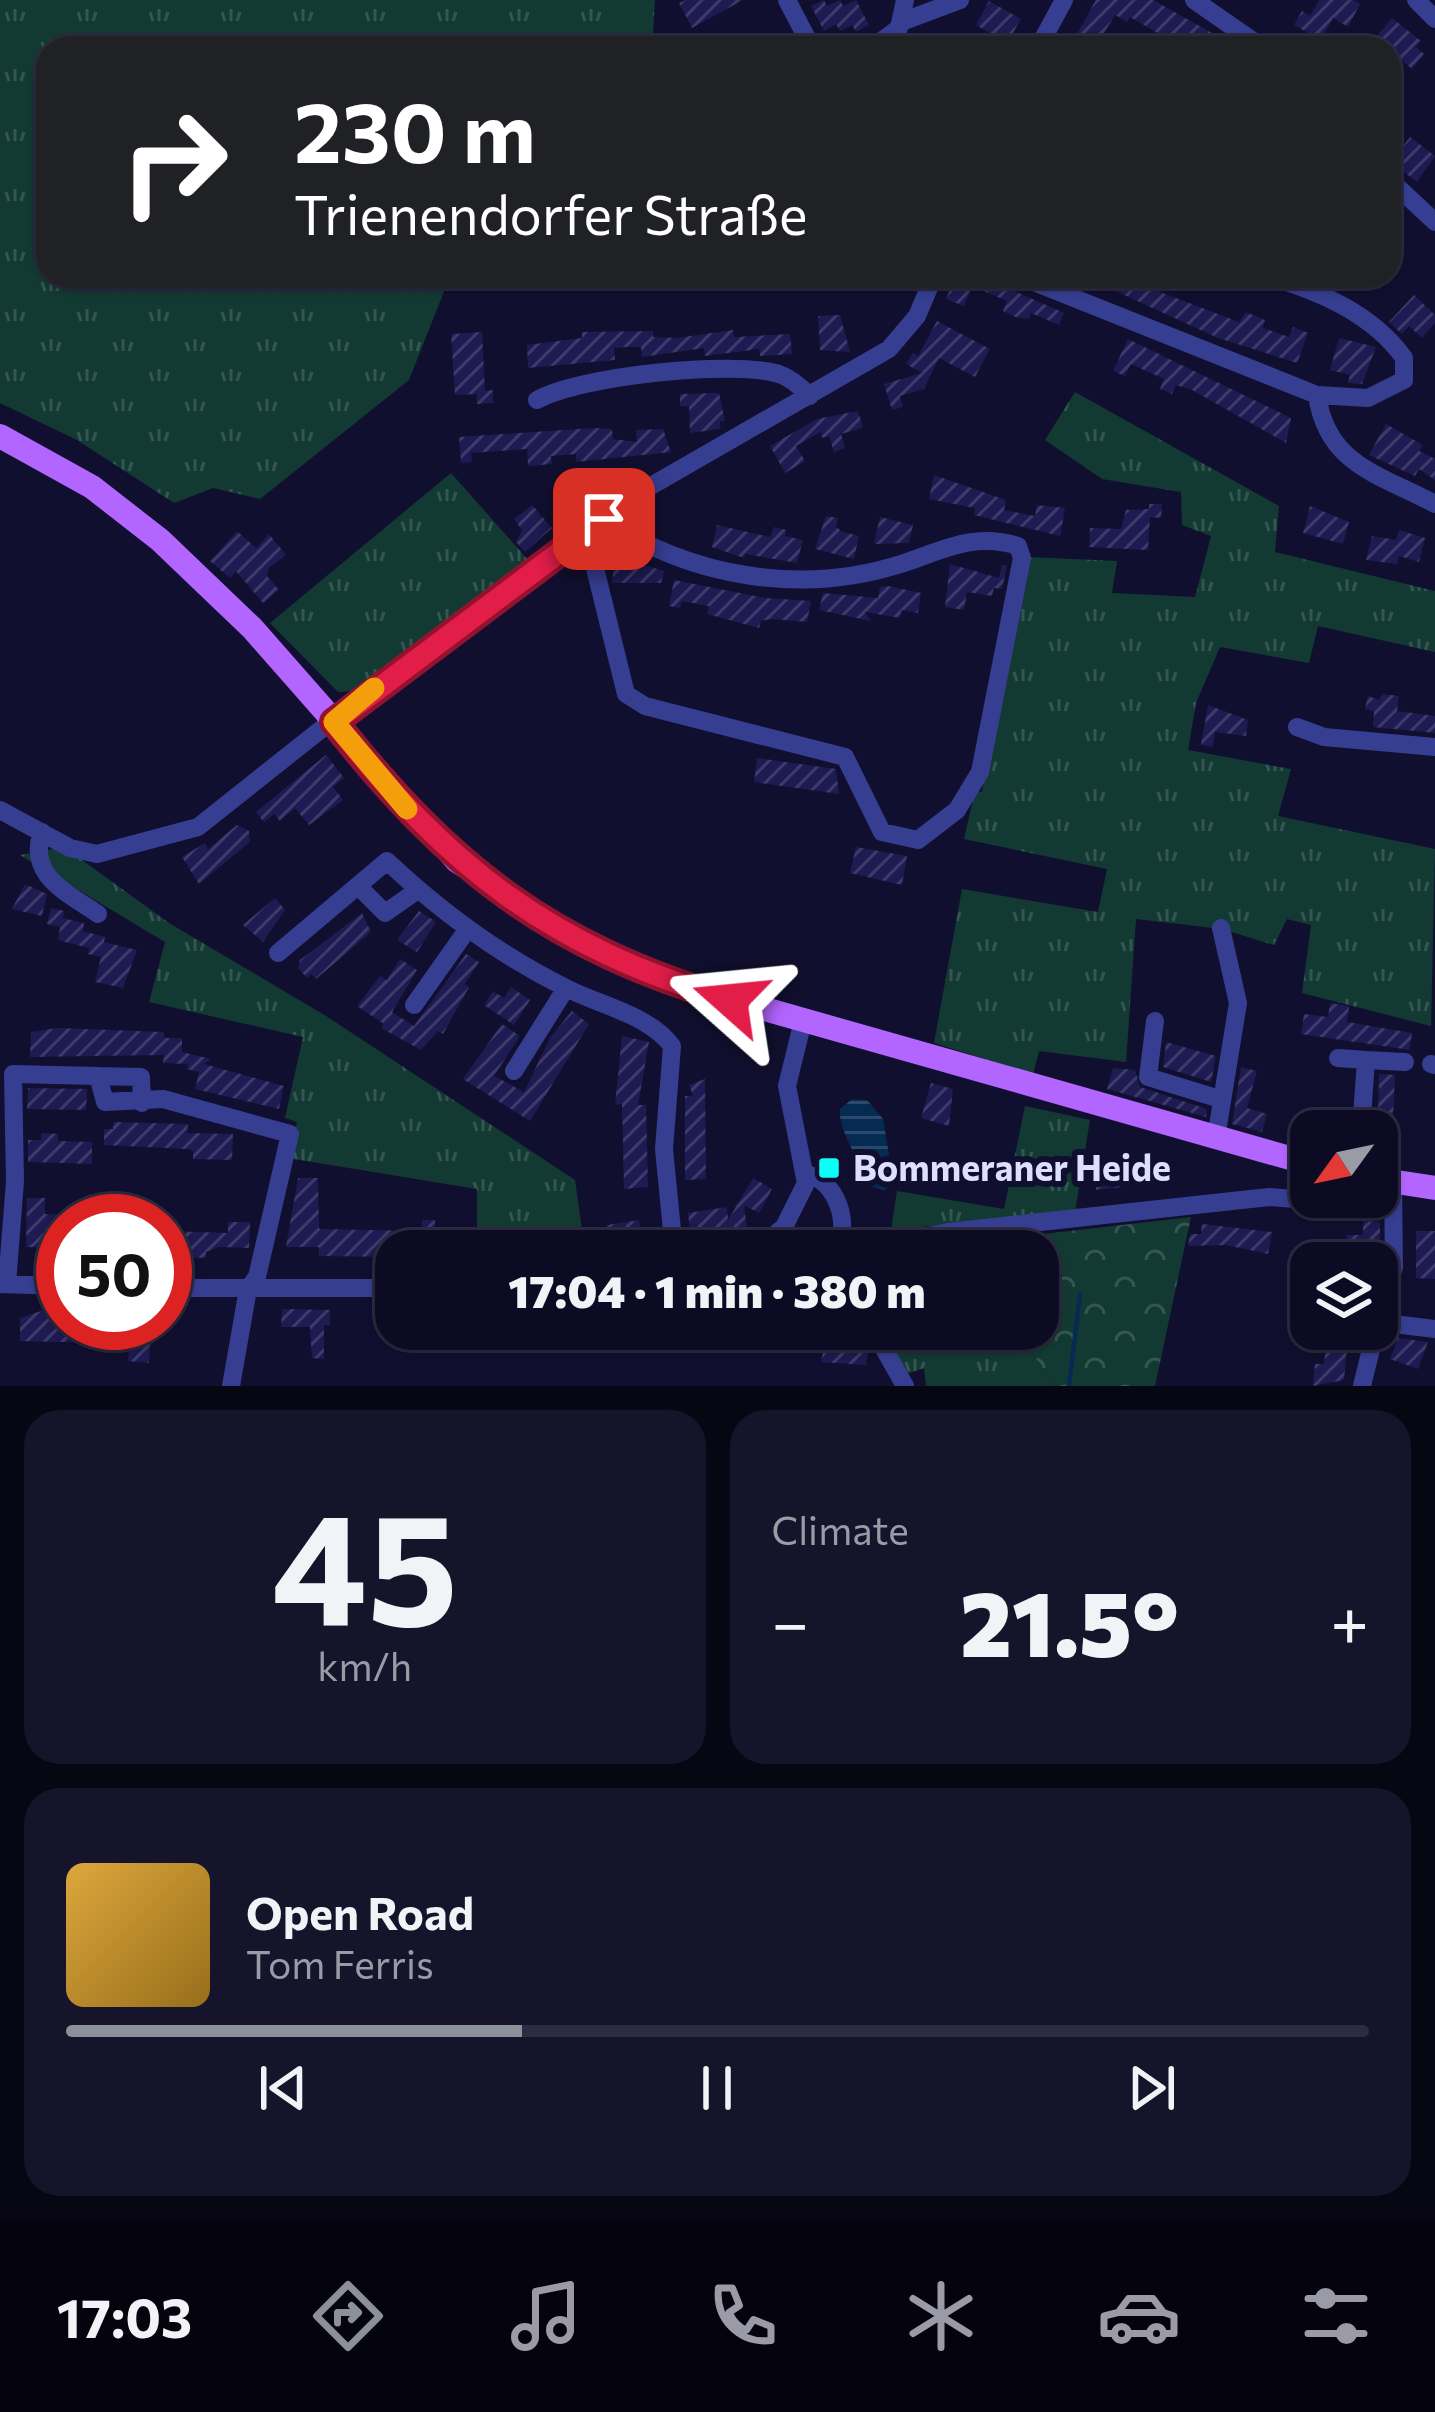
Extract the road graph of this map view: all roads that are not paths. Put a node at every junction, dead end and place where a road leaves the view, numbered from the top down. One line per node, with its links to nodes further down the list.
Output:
1 (787, 0): 9 (street)
2 (905, 0): 8 (street)
3 (960, 0): 8 (street)
4 (1064, 0): 11 (street)
5 (1194, 0): 12 (street)
6 (1417, 0): 7 (street)
7 (1435, 19)
8 (904, 21): 10 (street)
9 (806, 36)
10 (886, 36)
11 (1044, 36)
12 (1246, 36)
13 (1401, 189): 14 (street)
14 (1435, 222)
15 (930, 288): 19 (street)
16 (1049, 288): 18 (street)
17 (1299, 288): 18 (street)
18 (1317, 395): 22 (street)
19 (810, 396): 20 (street); 23 (street)
20 (537, 400)
21 (0, 436): 25 (main road)
22 (1435, 504)
23 (604, 519): 24 (street); 24 (street)
24 (582, 536): 25 (street)
25 (334, 722): 29 (street); 38 (main road)
26 (1297, 727): 27 (street)
27 (1435, 747)
28 (0, 810): 29 (street)
29 (42, 832): 32 (street)
30 (359, 887): 31 (street); 31 (street); 35 (street)
31 (415, 892): 34 (street)
32 (98, 914)
33 (1221, 928): 44 (street)
34 (467, 931): 36 (street); 37 (street)
35 (278, 953)
36 (566, 988): 43 (street); 52 (street)
37 (413, 1005)
38 (803, 1021): 46 (main road); 48 (street)
39 (1154, 1021): 44 (street)
40 (1338, 1058): 41 (street)
41 (1366, 1060): 42 (street); 45 (street)
42 (1405, 1062)
43 (514, 1071)
44 (1220, 1099): 46 (street)
45 (1362, 1110)
46 (1216, 1138): 47 (main road)
47 (1290, 1158)
48 (806, 1174): 53 (street); 54 (street)
49 (1398, 1182): 50 (main road)
50 (1435, 1188)
51 (1290, 1199): 55 (street)
52 (672, 1230)
53 (781, 1230)
54 (846, 1230)
55 (966, 1230)
56 (3, 1284): 57 (street); 60 (street)
57 (36, 1285)
58 (192, 1288): 60 (street)
59 (375, 1288): 60 (street)
60 (248, 1289): 65 (street)
61 (1398, 1326): 62 (street)
62 (1435, 1329)
63 (885, 1350): 66 (street)
64 (1371, 1350): 67 (street)
65 (231, 1386)
66 (905, 1386)
67 (1362, 1386)

